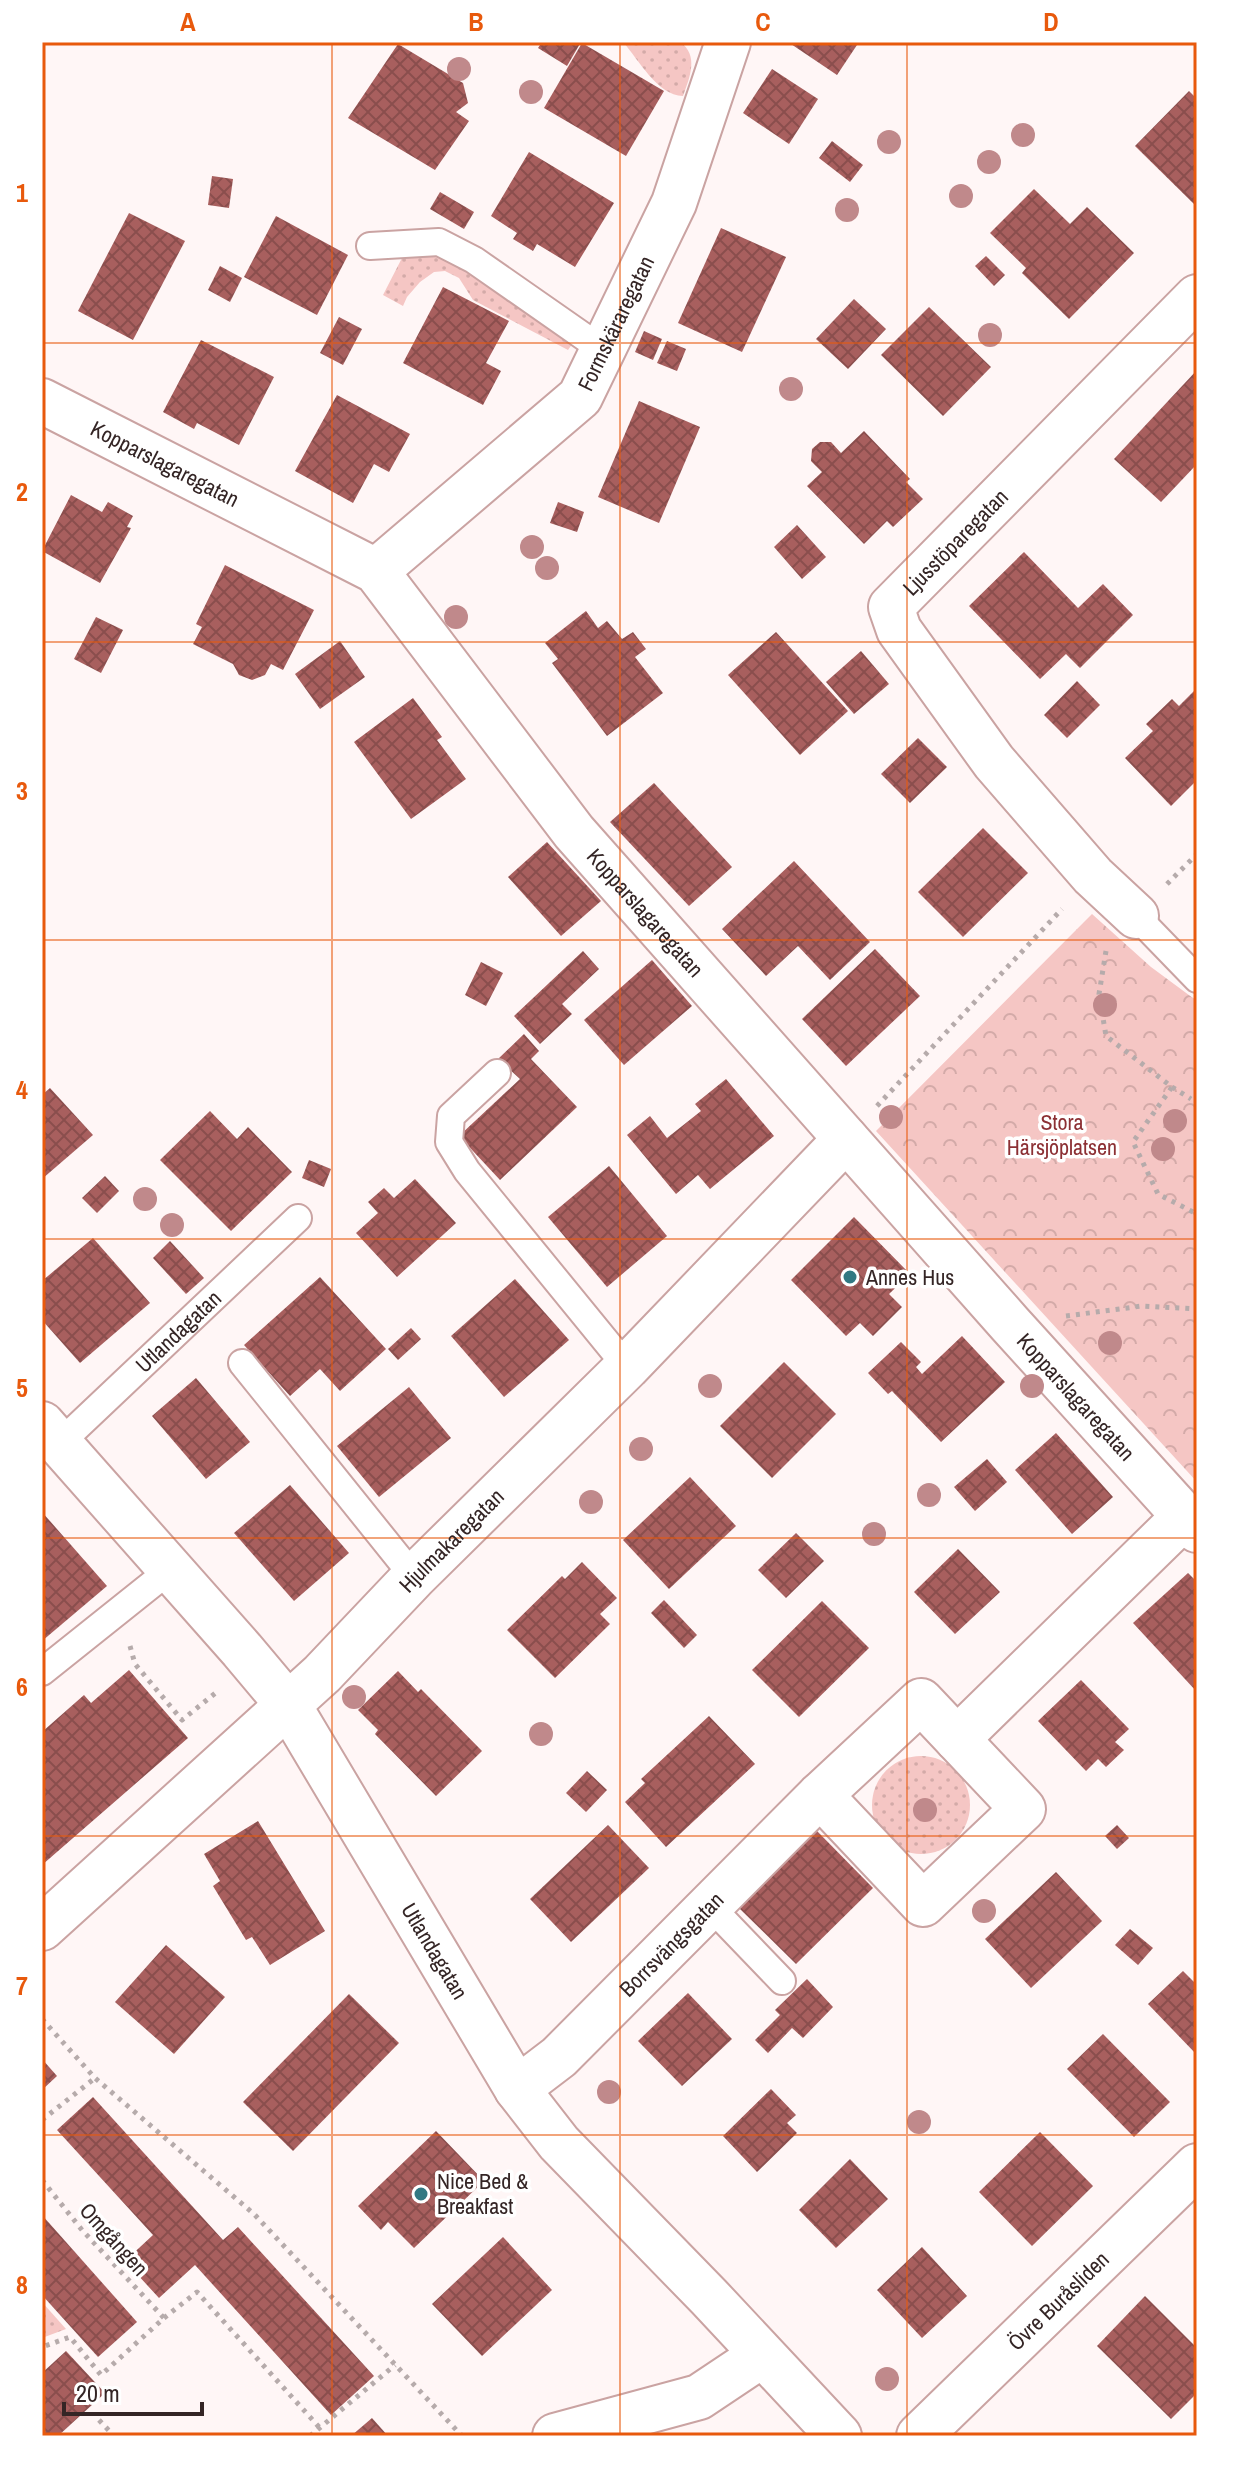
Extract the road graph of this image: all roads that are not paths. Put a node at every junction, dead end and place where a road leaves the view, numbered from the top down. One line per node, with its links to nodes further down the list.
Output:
1 (728, 42): 4 (street, Formskäraregatan)
2 (370, 246): 4 (lane)
3 (1197, 297): 7 (street, Ljusstöparegatan)
4 (603, 350): 6 (street, Formskäraregatan)
5 (42, 401): 6 (street, Kopparslagaregatan)
6 (376, 571): 10 (street, Kopparslagaregatan)
7 (1136, 916): 8 (lane)
8 (1197, 979)
9 (497, 1073): 13 (lane)
10 (846, 1139): 13 (street, Hjulmakaregatan); 15 (street, Kopparslagaregatan)
11 (298, 1218): 14 (lane, Utlandagatan)
12 (242, 1363): 17 (lane)
13 (627, 1367): 17 (street, Hjulmakaregatan)
14 (51, 1434): 16 (street, Utlandagatan)
15 (1190, 1524): 20 (street)
16 (171, 1569): 18 (lane); 19 (street, Utlandagatan)
17 (414, 1577): 19 (street, Hjulmakaregatan)
18 (42, 1672)
19 (289, 1706): 23 (street, Hjulmakaregatan); 25 (street, Utlandagatan)
20 (957, 1739): 21 (street, Borrsvängsgatan); 21 (street, Borrsvängsgatan)
21 (820, 1795): 22 (street, Borrsvängsgatan)
22 (709, 1905): 24 (lane); 25 (street, Borrsvängsgatan)
23 (42, 1928)
24 (782, 1981)
25 (517, 2089): 27 (street, Utlandagatan)
26 (1197, 2166): 30 (street, Övre Buråsliden)
27 (762, 2355): 28 (street); 29 (street, Utlandagatan)
28 (555, 2436)
29 (839, 2436)
30 (919, 2436)

